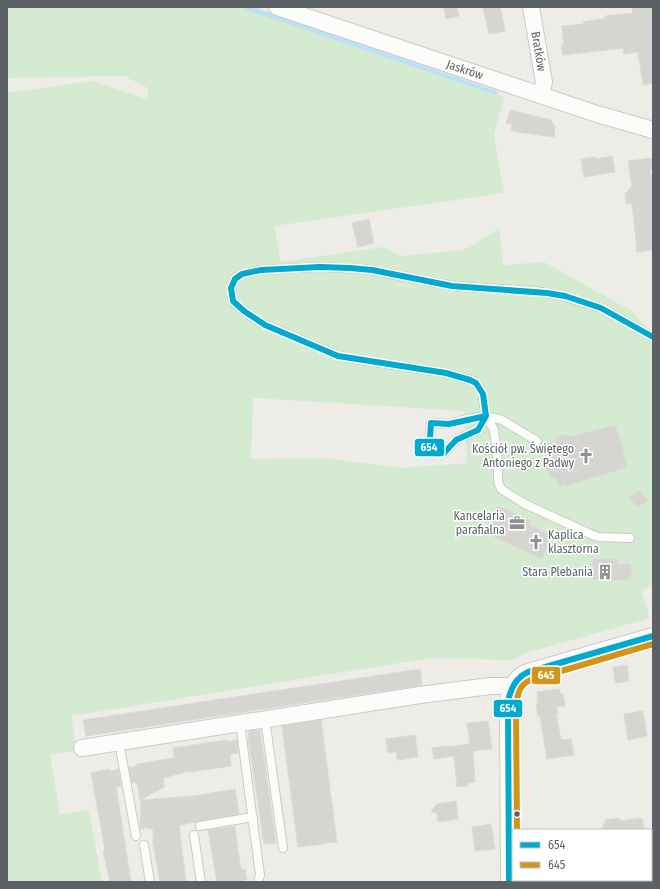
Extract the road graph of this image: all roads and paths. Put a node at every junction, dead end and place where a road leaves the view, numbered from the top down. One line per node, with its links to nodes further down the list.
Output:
1 (277, 7): 3 (street, Jaskrów)
2 (531, 7): 3 (street, Bratków)
3 (541, 96): 4 (street, Jaskrów)
4 (653, 130)
5 (653, 337): 6 (lane)
6 (486, 416): 6 (lane); 7 (lane); 8 (lane)
7 (537, 441)
8 (630, 538)
9 (653, 636): 10 (street)
10 (511, 686): 11 (street); 24 (street)
11 (265, 719): 12 (street); 20 (lane)
12 (240, 723): 13 (street); 15 (lane)
13 (119, 742): 14 (street); 18 (lane)
14 (82, 748)
15 (253, 818): 16 (lane); 23 (lane)
16 (200, 826)
17 (194, 835): 22 (lane)
18 (136, 836)
19 (144, 845): 21 (lane)
20 (283, 848)
21 (150, 882)
22 (201, 882)
23 (258, 882)
24 (509, 882)

